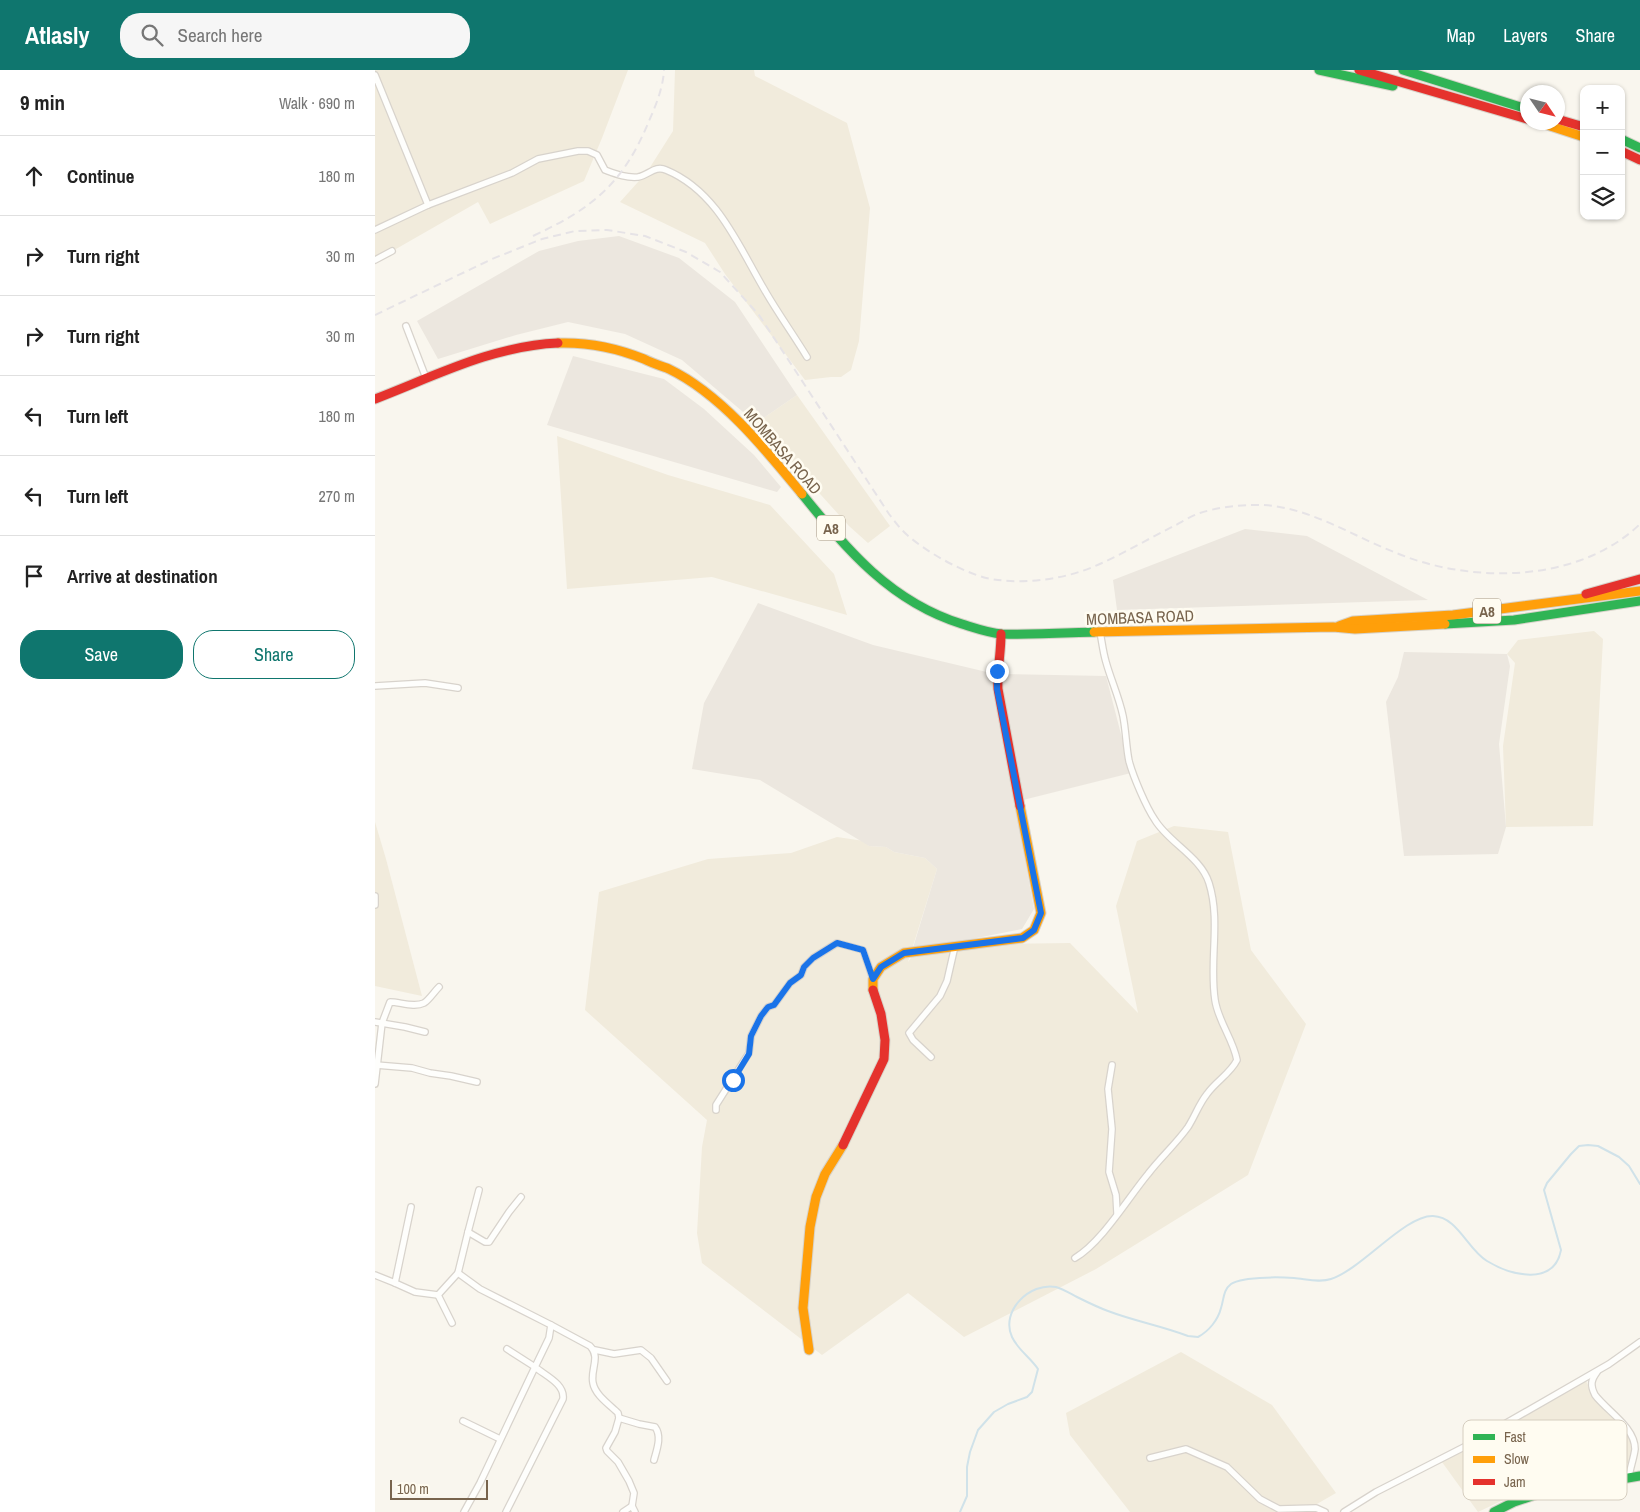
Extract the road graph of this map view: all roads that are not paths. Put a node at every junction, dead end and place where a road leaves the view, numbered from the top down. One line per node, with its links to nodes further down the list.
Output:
1 (1319, 70): 7 (main road)
2 (1359, 70): 7 (main road)
3 (1403, 70): 6 (main road)
4 (1408, 70): 6 (main road)
5 (375, 75): 18 (street)
6 (1419, 75): 8 (main road)
7 (1450, 97): 9 (main road)
8 (1520, 107)
9 (1520, 117)
10 (1565, 121): 11 (main road)
11 (1580, 126)
12 (1563, 130): 13 (main road)
13 (1580, 136)
14 (1625, 141): 15 (main road)
15 (1640, 148)
16 (1625, 153): 17 (main road)
17 (1640, 160)
18 (428, 205): 19 (street); 23 (street)
19 (375, 230)
20 (392, 250): 21 (street)
21 (375, 260)
22 (406, 326): 24 (street)
23 (807, 356)
24 (426, 378): 25 (main road, MOMBASA ROAD / A8); 32 (main road, MOMBASA ROAD / A8)
25 (375, 399)
26 (1640, 579): 28 (main road)
27 (1640, 591): 28 (main road, MOMBASA ROAD / A8)
28 (1566, 600): 30 (main road, MOMBASA ROAD / A8)
29 (1640, 600): 30 (main road, MOMBASA ROAD / A8)
30 (1333, 627): 31 (main road, MOMBASA ROAD / A8)
31 (1100, 632): 32 (main road, MOMBASA ROAD / A8); 52 (street)
32 (1001, 634): 37 (main road)
33 (375, 686): 34 (street)
34 (458, 688)
35 (375, 896): 36 (street)
36 (375, 905)
37 (955, 946): 38 (main road); 43 (street)
38 (873, 979): 48 (street); 64 (main road)
39 (439, 988): 41 (street)
40 (375, 1022): 41 (street)
41 (383, 1023): 42 (street); 44 (street)
42 (425, 1032)
43 (931, 1056)
44 (377, 1065): 46 (street); 47 (street)
45 (1112, 1065): 52 (street)
46 (477, 1082)
47 (375, 1084)
48 (716, 1110)
49 (479, 1190): 53 (street)
50 (521, 1197): 53 (street)
51 (411, 1207): 57 (street)
52 (1117, 1214): 54 (street)
53 (468, 1232): 55 (street)
54 (1075, 1258)
55 (458, 1274): 58 (street); 60 (street)
56 (375, 1275): 57 (street)
57 (395, 1283): 58 (street)
58 (439, 1295): 59 (street)
59 (452, 1324)
60 (551, 1325): 63 (street); 65 (street)
61 (1640, 1342): 66 (street)
62 (507, 1349): 65 (street)
63 (595, 1350): 67 (street); 68 (street)
64 (809, 1350)
65 (535, 1367): 73 (street); 83 (street)
66 (1598, 1370): 69 (street); 70 (street)
67 (667, 1381)
68 (619, 1418): 76 (street); 80 (street)
69 (1511, 1420)
70 (1619, 1420)
71 (463, 1421): 73 (street)
72 (1627, 1430): 78 (street)
73 (500, 1439): 82 (street)
74 (1463, 1448): 86 (street)
75 (1149, 1458): 81 (street)
76 (654, 1460)
77 (1640, 1476): 78 (main road)
78 (1629, 1477)
79 (1519, 1500): 87 (main road)
80 (634, 1509): 84 (street)
81 (1278, 1511): 85 (street)
82 (464, 1512)
83 (506, 1512)
84 (623, 1512)
85 (1325, 1512)
86 (1344, 1512)
87 (1494, 1512)

